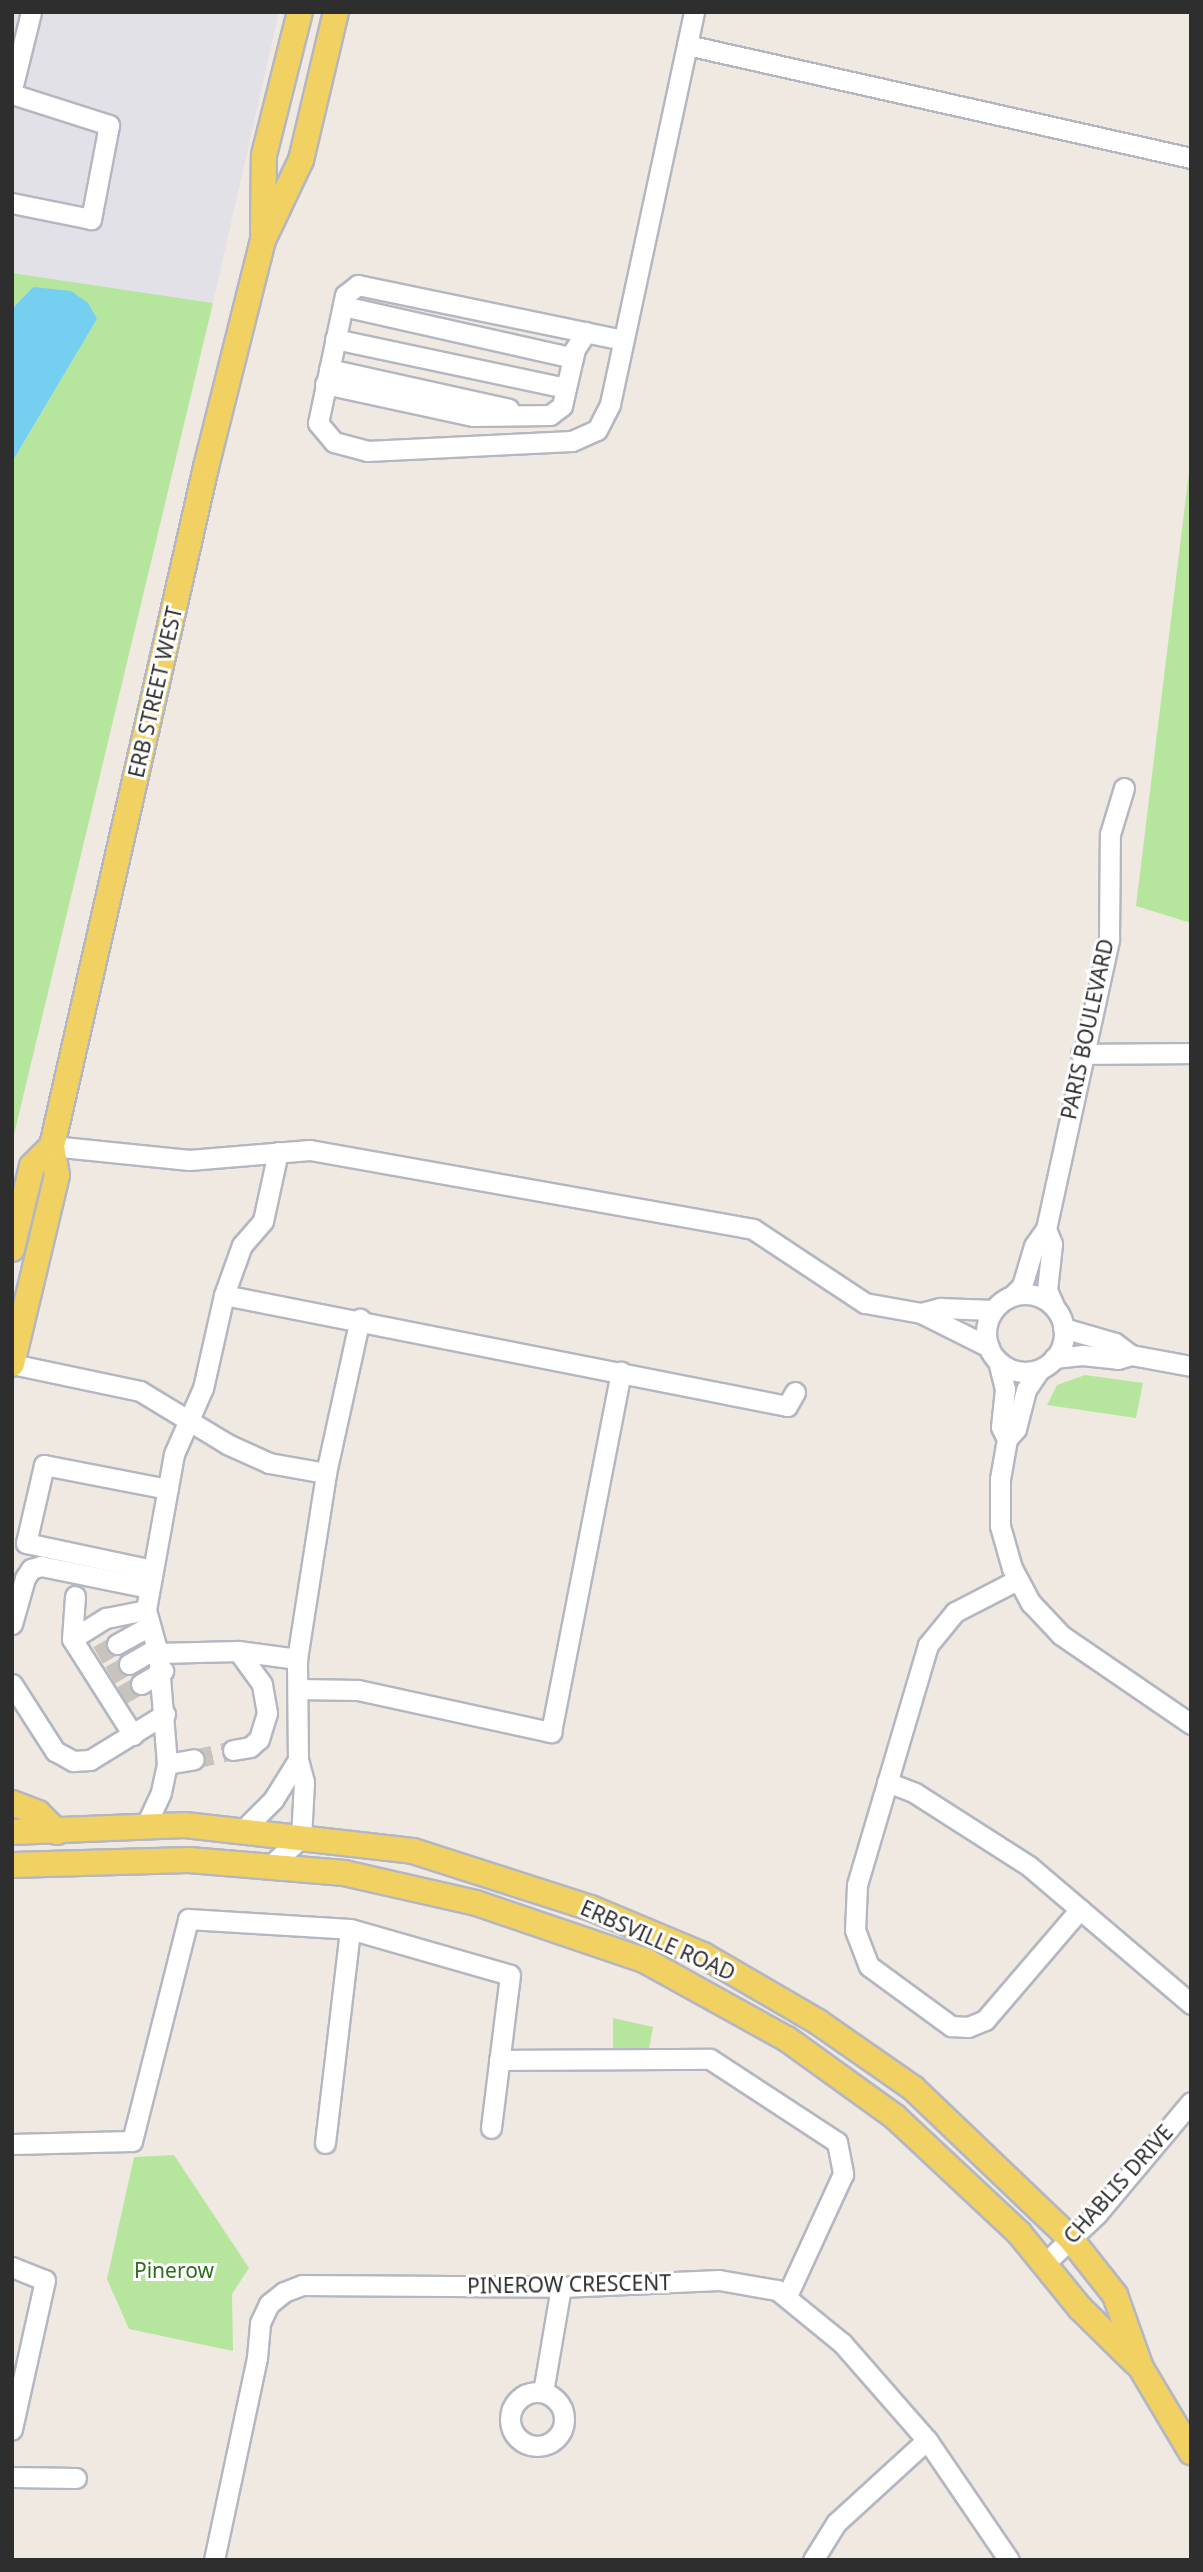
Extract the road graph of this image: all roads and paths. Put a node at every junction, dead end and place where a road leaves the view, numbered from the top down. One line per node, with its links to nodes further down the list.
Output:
1 (31, 12): 6 (street)
2 (300, 12): 10 (main road, ERB STREET WEST)
3 (335, 12): 10 (main road, ERB STREET WEST)
4 (694, 12): 5 (street)
5 (687, 45): 8 (street); 14 (street)
6 (12, 89)
7 (12, 94): 9 (street)
8 (1191, 158)
9 (12, 204)
10 (263, 240): 21 (main road, ERB STREET WEST)
11 (343, 306): 12 (street); 13 (street); 15 (street)
12 (586, 332): 14 (street); 15 (street)
13 (335, 339): 16 (street); 17 (street)
14 (623, 340): 16 (street)
15 (573, 358): 17 (street)
16 (327, 377): 17 (street)
17 (566, 388)
18 (1124, 788): 20 (street, PARIS BOULEVARD)
19 (1191, 1053): 20 (street)
20 (1081, 1054): 23 (street, PARIS BOULEVARD)
21 (52, 1146): 22 (street); 24 (main road, ERB STREET WEST); 35 (main road, ERB STREET WEST)
22 (278, 1152): 25 (street); 29 (street)
23 (1046, 1229): 26 (street, PARIS BOULEVARD); 27 (street, PARIS BOULEVARD)
24 (12, 1248)
25 (224, 1295): 30 (street); 39 (street)
26 (1012, 1296): 27 (street); 28 (street)
27 (1054, 1306): 31 (street)
28 (993, 1310): 29 (street); 32 (street)
29 (921, 1313): 32 (street)
30 (360, 1319): 37 (street); 41 (street)
31 (1063, 1328): 33 (street); 34 (street)
32 (993, 1354): 34 (street); 40 (street)
33 (1131, 1355): 34 (street); 36 (street)
34 (1047, 1363): 40 (street)
35 (12, 1364): 39 (street)
36 (1191, 1366)
37 (621, 1372): 38 (street); 56 (street)
38 (794, 1392)
39 (188, 1423): 41 (street); 42 (street)
40 (1007, 1439): 44 (street)
41 (326, 1473): 52 (street)
42 (167, 1489): 43 (street); 43 (street)
43 (151, 1579): 46 (street); 47 (street)
44 (1017, 1580): 58 (street); 64 (street)
45 (75, 1596): 48 (street)
46 (148, 1618): 48 (street); 49 (street); 51 (street)
47 (12, 1624)
48 (72, 1639): 59 (street)
49 (117, 1644)
50 (238, 1651): 51 (street); 52 (street); 60 (street)
51 (159, 1658): 53 (street); 55 (street); 57 (street)
52 (297, 1659): 56 (street)
53 (129, 1664)
54 (12, 1684): 59 (street)
55 (141, 1684)
56 (298, 1689): 62 (street)
57 (164, 1714): 59 (street); 63 (street)
58 (1191, 1724)
59 (133, 1735)
60 (233, 1750)
61 (194, 1759): 63 (street)
62 (298, 1760): 67 (street); 70 (street)
63 (166, 1769): 66 (street)
64 (887, 1782): 73 (street); 73 (street)
65 (12, 1803): 69 (main road)
66 (145, 1827): 67 (main road, ERBSVILLE ROAD); 69 (main road, ERBSVILLE ROAD)
67 (242, 1831): 70 (main road, ERBSVILLE ROAD)
68 (12, 1832): 69 (main road, ERBSVILLE ROAD)
69 (57, 1832)
70 (301, 1838): 71 (street); 81 (main road, ERBSVILLE ROAD)
71 (272, 1864): 72 (main road, ERBSVILLE ROAD); 82 (main road, ERBSVILLE ROAD)
72 (12, 1865)
73 (1080, 1909): 75 (street)
74 (350, 1929): 76 (street); 79 (street); 80 (street)
75 (1191, 2004)
76 (499, 2060): 78 (street); 85 (street)
77 (1191, 2102): 81 (street, CHABLIS DRIVE)
78 (491, 2128)
79 (325, 2143)
80 (12, 2144)
81 (1070, 2238): 82 (street, CHABLIS DRIVE); 86 (main road, ERBSVILLE ROAD)
82 (1044, 2264): 86 (main road, ERBSVILLE ROAD)
83 (12, 2267): 88 (street)
84 (561, 2287): 85 (street, PINEROW CRESCENT); 87 (street); 93 (street, PINEROW CRESCENT)
85 (787, 2296): 89 (street, PINEROW CRESCENT)
86 (1141, 2368): 90 (main road, ERBSVILLE ROAD)
87 (543, 2392)
88 (12, 2429)
89 (927, 2440): 94 (street); 95 (street, PINEROW CRESCENT)
90 (1191, 2452)
91 (12, 2477): 92 (street)
92 (76, 2478)
93 (214, 2560)
94 (813, 2560)
95 (1009, 2560)

